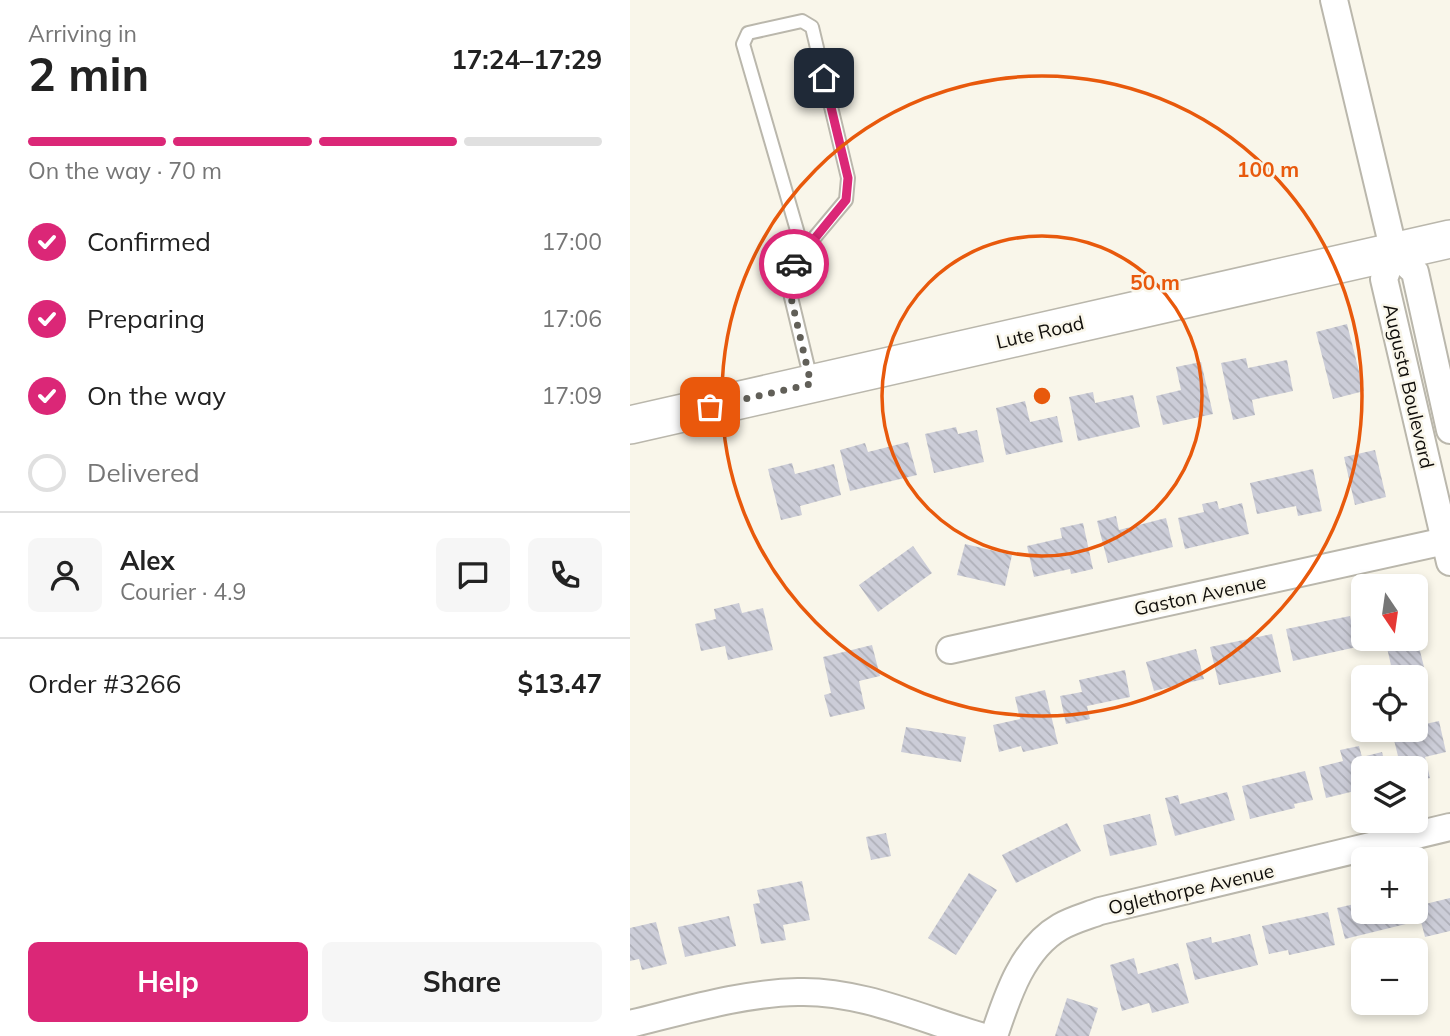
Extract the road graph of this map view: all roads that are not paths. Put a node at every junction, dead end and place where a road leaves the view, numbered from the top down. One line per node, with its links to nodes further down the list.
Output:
1 (1334, 0): 4 (street, Augusta Boulevard)
2 (1450, 239): 4 (street, Lute Road)
3 (803, 251): 3 (lane); 5 (lane)
4 (1394, 252): 5 (street, Lute Road); 7 (street, Augusta Boulevard); 8 (street, Augusta Boulevard)
5 (811, 384): 6 (street, Lute Road)
6 (630, 425)
7 (1450, 430)
8 (1448, 548): 9 (street, Gaston Avenue)
9 (950, 650)
10 (1450, 827): 13 (street, Oglethorpe Avenue)
11 (630, 1024): 12 (street)
12 (980, 1036)
13 (994, 1036)

